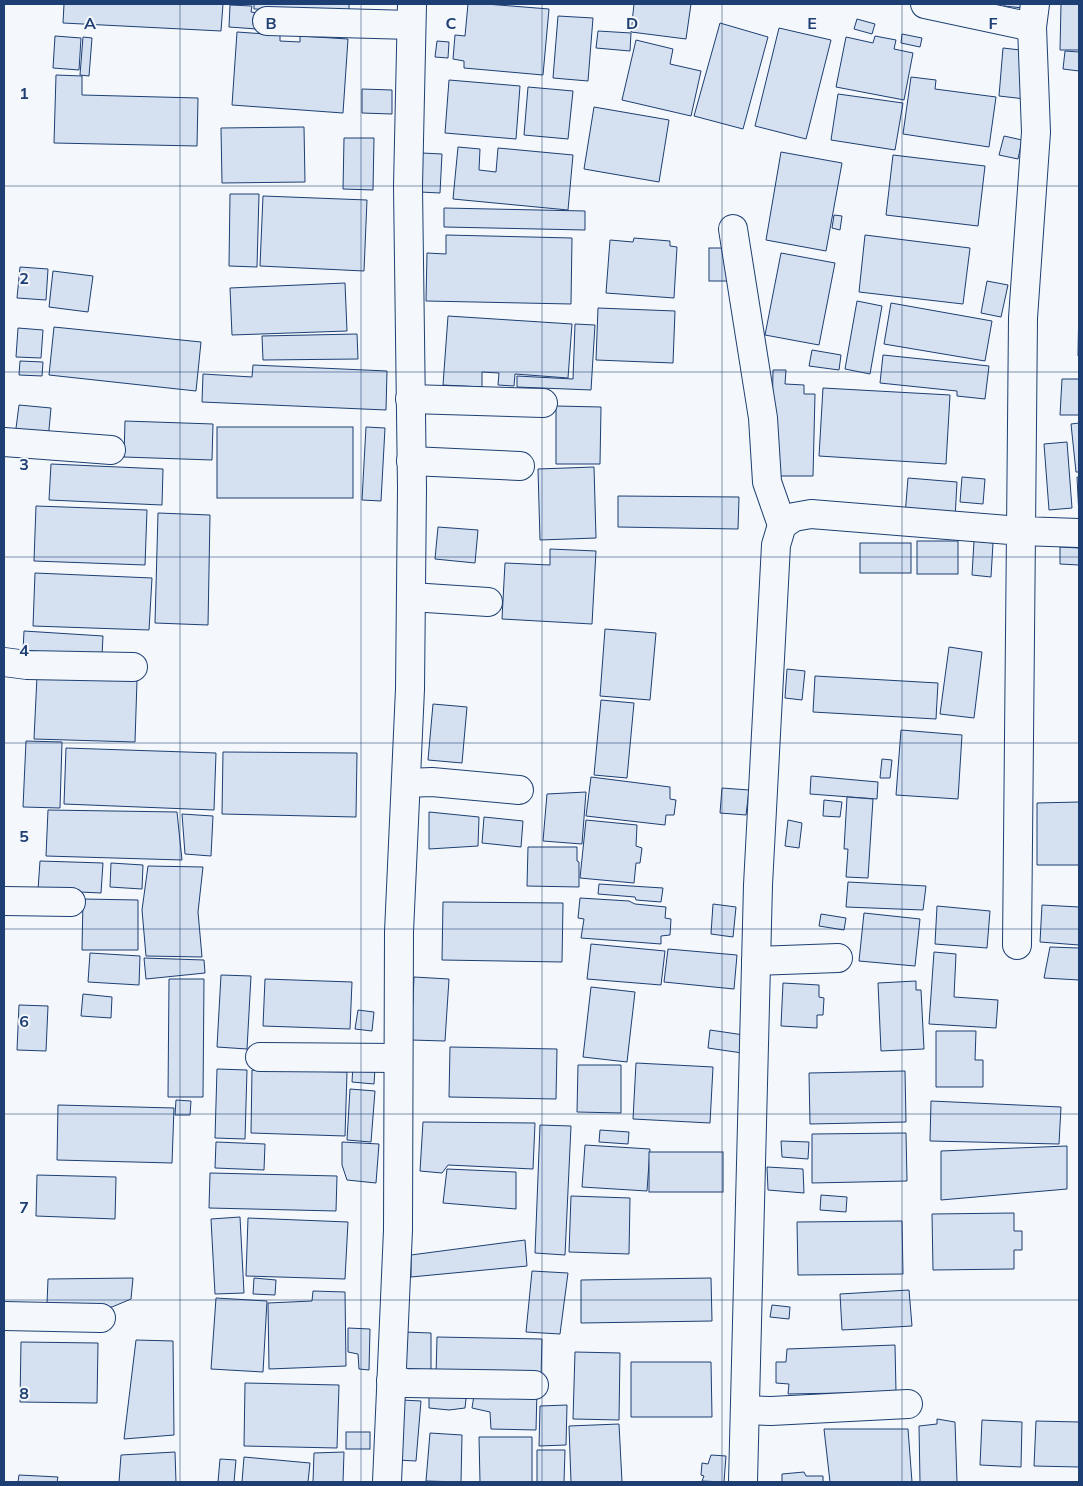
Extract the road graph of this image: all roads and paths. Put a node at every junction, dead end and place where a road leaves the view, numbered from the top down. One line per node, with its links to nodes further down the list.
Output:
1 (925, 4): 3 (street)
2 (412, 14): 4 (street); 6 (street)
3 (1033, 15): 13 (street)
4 (267, 21)
5 (733, 229): 12 (street)
6 (410, 399): 7 (street); 10 (street)
7 (544, 403)
8 (4, 442): 9 (street)
9 (111, 450)
10 (411, 461): 11 (street); 15 (street)
11 (520, 466)
12 (782, 525): 13 (street); 25 (street)
13 (1021, 531): 14 (street); 23 (street)
14 (1079, 533)
15 (411, 597): 16 (street); 19 (street)
16 (488, 602)
17 (4, 662): 18 (street)
18 (134, 668)
19 (406, 783): 20 (street); 27 (street)
20 (519, 790)
21 (4, 901): 22 (street)
22 (71, 902)
23 (1017, 945)
24 (838, 958): 25 (street)
25 (756, 961): 33 (street)
26 (260, 1057): 27 (street)
27 (398, 1058): 30 (street)
28 (4, 1316): 29 (street)
29 (101, 1318)
30 (391, 1381): 31 (street); 34 (street)
31 (534, 1385)
32 (908, 1404): 33 (street)
33 (745, 1410): 35 (street)
34 (387, 1482)
35 (743, 1482)

